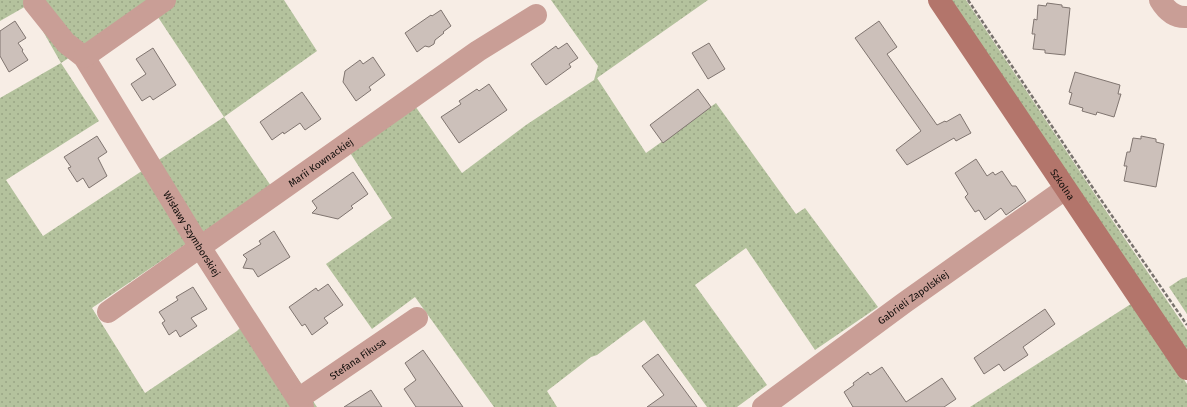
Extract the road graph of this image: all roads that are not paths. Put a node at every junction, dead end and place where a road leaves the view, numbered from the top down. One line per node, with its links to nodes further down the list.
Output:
1 (165, 0): 7 (street)
2 (939, 0): 8 (street, Szkolna)
3 (1160, 0): 6 (street)
4 (34, 2): 7 (street)
5 (536, 15): 9 (street, Marii Kownackiej)
6 (1187, 17)
7 (84, 57): 9 (street, Wisławy Szymborskiej)
8 (1065, 188): 12 (street, Szkolna); 14 (street, Gabrieli Zapolskiej)
9 (200, 247): 10 (street, Marii Kownackiej); 13 (street, Wisławy Szymborskiej)
10 (108, 312)
11 (417, 318): 13 (street, Stefana Fikusa)
12 (1187, 369)
13 (300, 403)
14 (763, 407)

